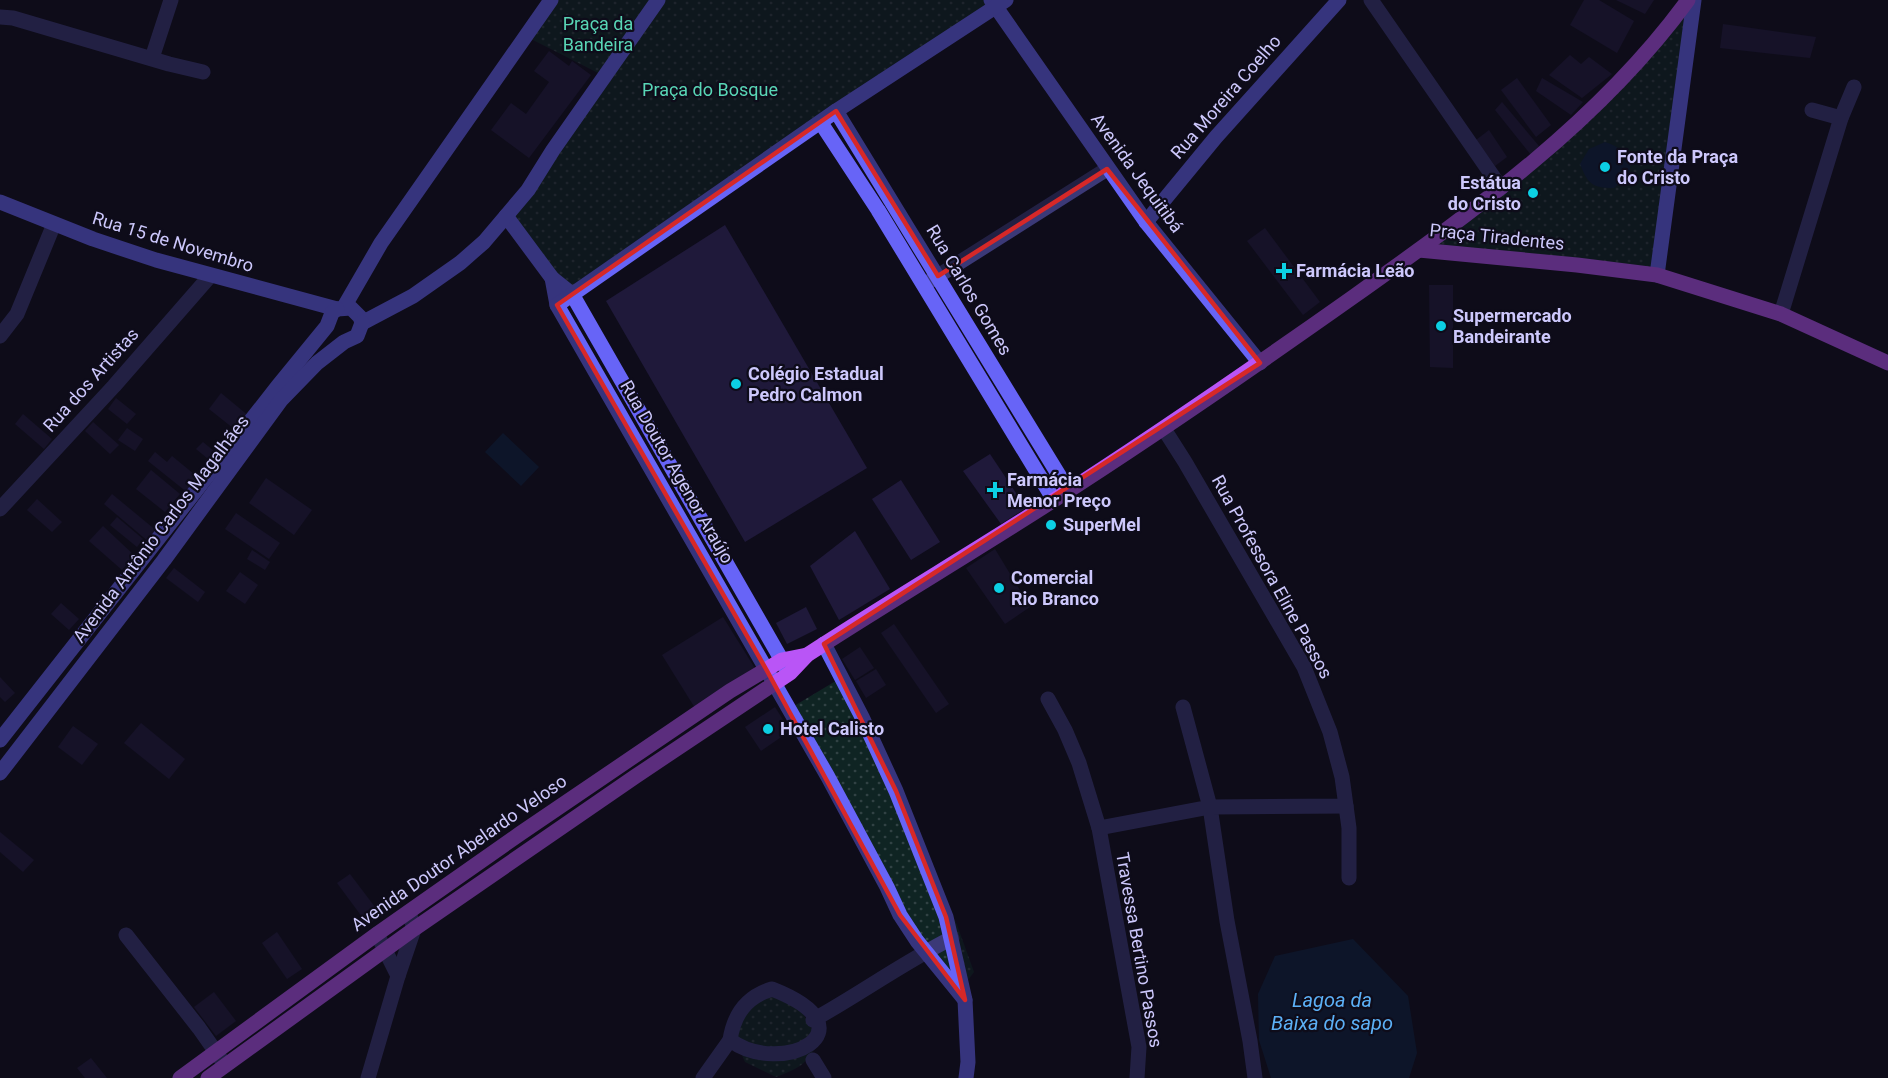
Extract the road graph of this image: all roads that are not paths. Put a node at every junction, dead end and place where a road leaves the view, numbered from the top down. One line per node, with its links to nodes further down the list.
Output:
1 (171, 0): 10 (street)
2 (551, 0): 33 (street)
3 (658, 0): 22 (street)
4 (1339, 0): 23 (street, Rua Moreira Coelho)
5 (1371, 0): 18 (street)
6 (1688, 0): 18 (main road, Praça Tiradentes)
7 (1694, 0): 26 (street)
8 (998, 2): 14 (street); 17 (street, Avenida Jequitibá)
9 (0, 17): 10 (street)
10 (152, 58): 11 (street)
11 (204, 72)
12 (1854, 87): 15 (street)
13 (1812, 110): 15 (street)
14 (837, 111): 16 (street); 20 (street, Rua Carlos Gomes)
15 (1841, 118): 34 (street)
16 (821, 123): 21 (street, Rua Carlos Gomes); 31 (street)
17 (1107, 169): 23 (street, Avenida Jequitibá); 28 (street)
18 (1501, 188): 25 (main road, Praça Tiradentes)
19 (0, 202): 24 (street, Rua 15 de Novembro)
20 (893, 202): 21 (street); 28 (street, Rua Carlos Gomes)
21 (878, 210): 30 (street, Rua Carlos Gomes)
22 (506, 216): 29 (street, Rua Doutor Agenor Araújo); 35 (street, Avenida Antônio Carlos Magalhães)
23 (1146, 222): 39 (street, Avenida Jequitibá)
24 (54, 224): 27 (street, Rua 15 de Novembro); 37 (street)
25 (1419, 250): 26 (main road, Praça Tiradentes); 39 (main road)
26 (1657, 275): 34 (main road, Praça Tiradentes)
27 (210, 276): 33 (street, Rua 15 de Novembro); 46 (street, Rua dos Artistas)
28 (938, 276): 30 (street); 42 (street, Rua Carlos Gomes)
29 (552, 278): 31 (street, Rua Doutor Agenor Araújo); 32 (street, Rua Doutor Agenor Araújo)
30 (922, 286): 43 (street, Rua Carlos Gomes)
31 (572, 294): 32 (street); 49 (street, Rua Doutor Agenor Araújo)
32 (557, 305): 51 (street, Rua Doutor Agenor Araújo)
33 (341, 308): 35 (street); 36 (street)
34 (1781, 314): 40 (main road, Praça Tiradentes)
35 (362, 323): 38 (street, Avenida Antônio Carlos Magalhães)
36 (327, 327): 38 (street); 47 (street)
37 (0, 336)
38 (344, 342): 47 (street, Avenida Antônio Carlos Magalhães)
39 (1260, 363): 41 (main road)
40 (1888, 363)
41 (1164, 429): 44 (main road); 60 (street, Rua Professora Eline Passos)
42 (1037, 439): 43 (street); 44 (street, Rua Carlos Gomes)
43 (1022, 447): 45 (street, Rua Carlos Gomes)
44 (1068, 490): 45 (main road)
45 (1054, 500): 48 (main road)
46 (0, 509)
47 (191, 511): 50 (street); 52 (street, Avenida Antônio Carlos Magalhães)
48 (825, 644): 49 (main road); 68 (street)
49 (786, 667): 51 (main road, Avenida Doutor Abelardo Veloso); 53 (main road, Avenida Doutor Abelardo Veloso)
50 (56, 668): 52 (street); 56 (street)
51 (766, 669): 53 (street, Rua Doutor Agenor Araújo); 57 (main road, Avenida Doutor Abelardo Veloso)
52 (72, 680): 58 (street, Avenida Antônio Carlos Magalhães)
53 (775, 683): 59 (main road, Avenida Doutor Abelardo Veloso); 70 (street, Rua Doutor Agenor Araújo)
54 (1048, 699): 62 (street, Travessa Bertino Passos)
55 (1183, 707): 61 (street)
56 (0, 740)
57 (627, 762): 59 (main road); 64 (main road, Avenida Doutor Abelardo Veloso)
58 (0, 773)
59 (636, 776): 65 (main road, Avenida Doutor Abelardo Veloso)
60 (1346, 806): 61 (street); 63 (street, Rua Professora Eline Passos)
61 (1210, 807): 62 (street); 85 (street)
62 (1099, 828): 84 (street, Travessa Bertino Passos)
63 (1348, 878)
64 (408, 912): 65 (street); 66 (main road, Avenida Doutor Abelardo Veloso)
65 (414, 929): 69 (main road, Avenida Doutor Abelardo Veloso); 71 (street)
66 (377, 934): 69 (street); 75 (main road, Avenida Doutor Abelardo Veloso)
67 (126, 935): 75 (street)
68 (952, 938): 70 (street); 72 (street)
69 (385, 951): 71 (street); 76 (main road, Avenida Doutor Abelardo Veloso)
70 (925, 951): 72 (street, Rua Doutor Agenor Araújo); 73 (street)
71 (398, 976): 80 (street)
72 (965, 1000): 83 (street)
73 (813, 1020): 74 (street); 82 (street)
74 (730, 1040): 77 (street); 81 (street)
75 (215, 1051): 76 (street); 78 (main road, Avenida Doutor Abelardo Veloso)
76 (225, 1065): 79 (main road, Avenida Doutor Abelardo Veloso)
77 (754, 1066)
78 (180, 1078)
79 (208, 1078)
80 (369, 1078)
81 (703, 1078)
82 (824, 1078)
83 (966, 1078)
84 (1137, 1078)
85 (1255, 1078)

